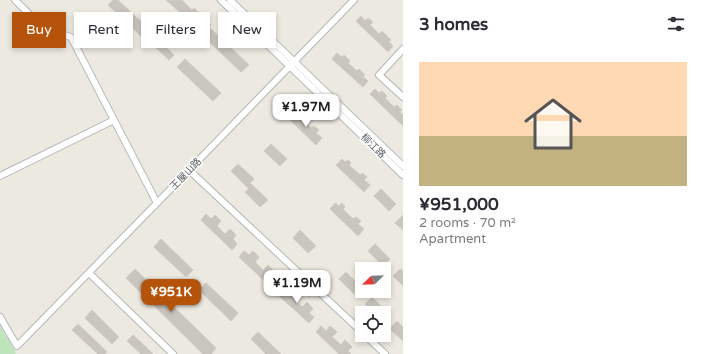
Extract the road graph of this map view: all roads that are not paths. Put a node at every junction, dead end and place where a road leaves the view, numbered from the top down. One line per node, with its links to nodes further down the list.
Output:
1 (16, 0): 8 (street)
2 (221, 0): 6 (street, 柳江路)
3 (230, 0): 6 (street, 柳江路)
4 (354, 0): 6 (street, 王屋山路)
5 (403, 49): 7 (street)
6 (293, 64): 9 (street, 柳江路); 10 (street, 王屋山路); 11 (street, 柳江路)
7 (403, 97)
8 (114, 120): 12 (street); 13 (street)
9 (403, 166)
10 (189, 170): 13 (street, 王屋山路); 16 (street)
11 (403, 175)
12 (0, 176)
13 (158, 203): 14 (street, 王屋山路)
14 (89, 273): 15 (street, 王屋山路); 18 (street)
15 (0, 317)
16 (355, 325)
17 (373, 342): 19 (street)
18 (173, 354)
19 (386, 354)

